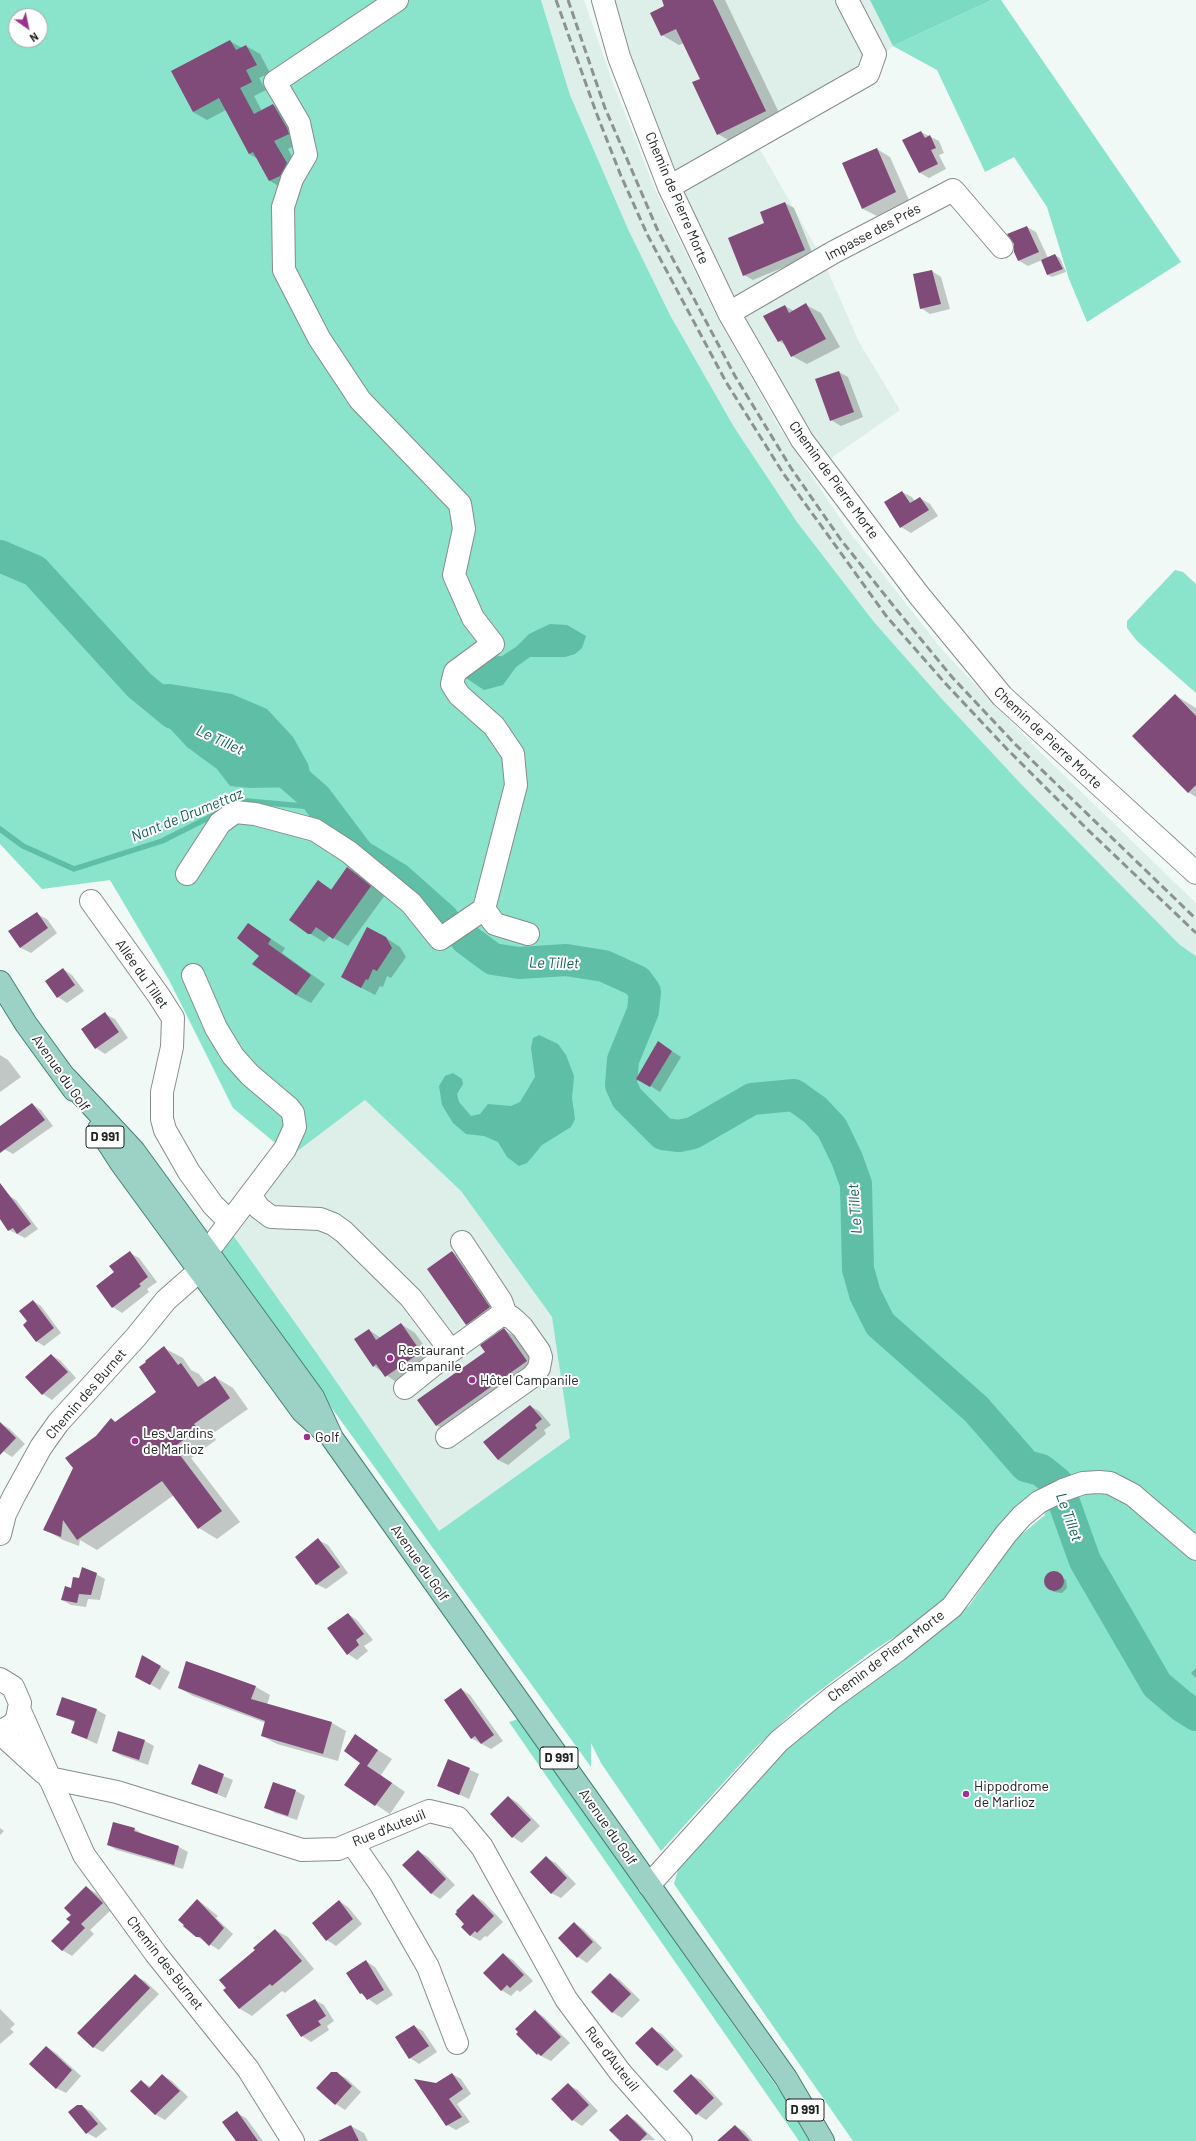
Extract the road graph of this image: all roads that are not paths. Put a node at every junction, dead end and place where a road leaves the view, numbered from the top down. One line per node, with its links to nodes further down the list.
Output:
1 (397, 0): 10 (street)
2 (603, 0): 4 (street, Chemin de Pierre Morte)
3 (847, 0): 4 (street)
4 (669, 187): 6 (street, Chemin de Pierre Morte)
5 (1002, 247): 6 (street, Impasse des Prés)
6 (729, 313): 7 (street, Chemin de Pierre Morte)
7 (1196, 873)
8 (187, 874): 10 (street)
9 (91, 901): 18 (street, Allée du Tillet)
10 (484, 909): 11 (street)
11 (528, 934)
12 (193, 975): 17 (street, Chemin des Burnet)
13 (0, 982): 15 (main road, Avenue du Golf / D 991)
14 (0, 996): 15 (main road, Avenue du Golf / D 991)
15 (26, 1024): 16 (main road, Avenue du Golf / D 991)
16 (66, 1078): 20 (main road); 20 (main road, Avenue du Golf / D 991)
17 (250, 1195): 18 (street, Chemin des Burnet); 22 (street)
18 (232, 1216): 20 (street, Chemin des Burnet)
19 (462, 1242): 21 (street)
20 (203, 1261): 25 (street, Chemin des Burnet); 33 (main road, Avenue du Golf / D 991)
21 (506, 1315): 22 (street); 24 (street)
22 (451, 1351): 23 (street)
23 (405, 1388)
24 (448, 1437)
25 (3, 1511): 26 (street, Chemin des Burnet)
26 (0, 1534)
27 (1196, 1549): 33 (street, Chemin de Pierre Morte)
28 (2, 1675): 29 (street, Chemin des Burnet)
29 (20, 1711): 30 (street); 31 (street, Chemin des Burnet)
30 (0, 1733): 31 (street, Chemin des Burnet)
31 (53, 1787): 32 (street, Rue d'Auteuil); 36 (street, Chemin des Burnet)
32 (352, 1843): 34 (street); 37 (street, Rue d'Auteuil)
33 (649, 1885): 35 (main road, Avenue du Golf / D 991)
34 (457, 2044)
35 (786, 2078): 38 (main road, Avenue du Golf / D 991); 39 (main road)
36 (293, 2141)
37 (681, 2141)
38 (824, 2141)
39 (837, 2141)

